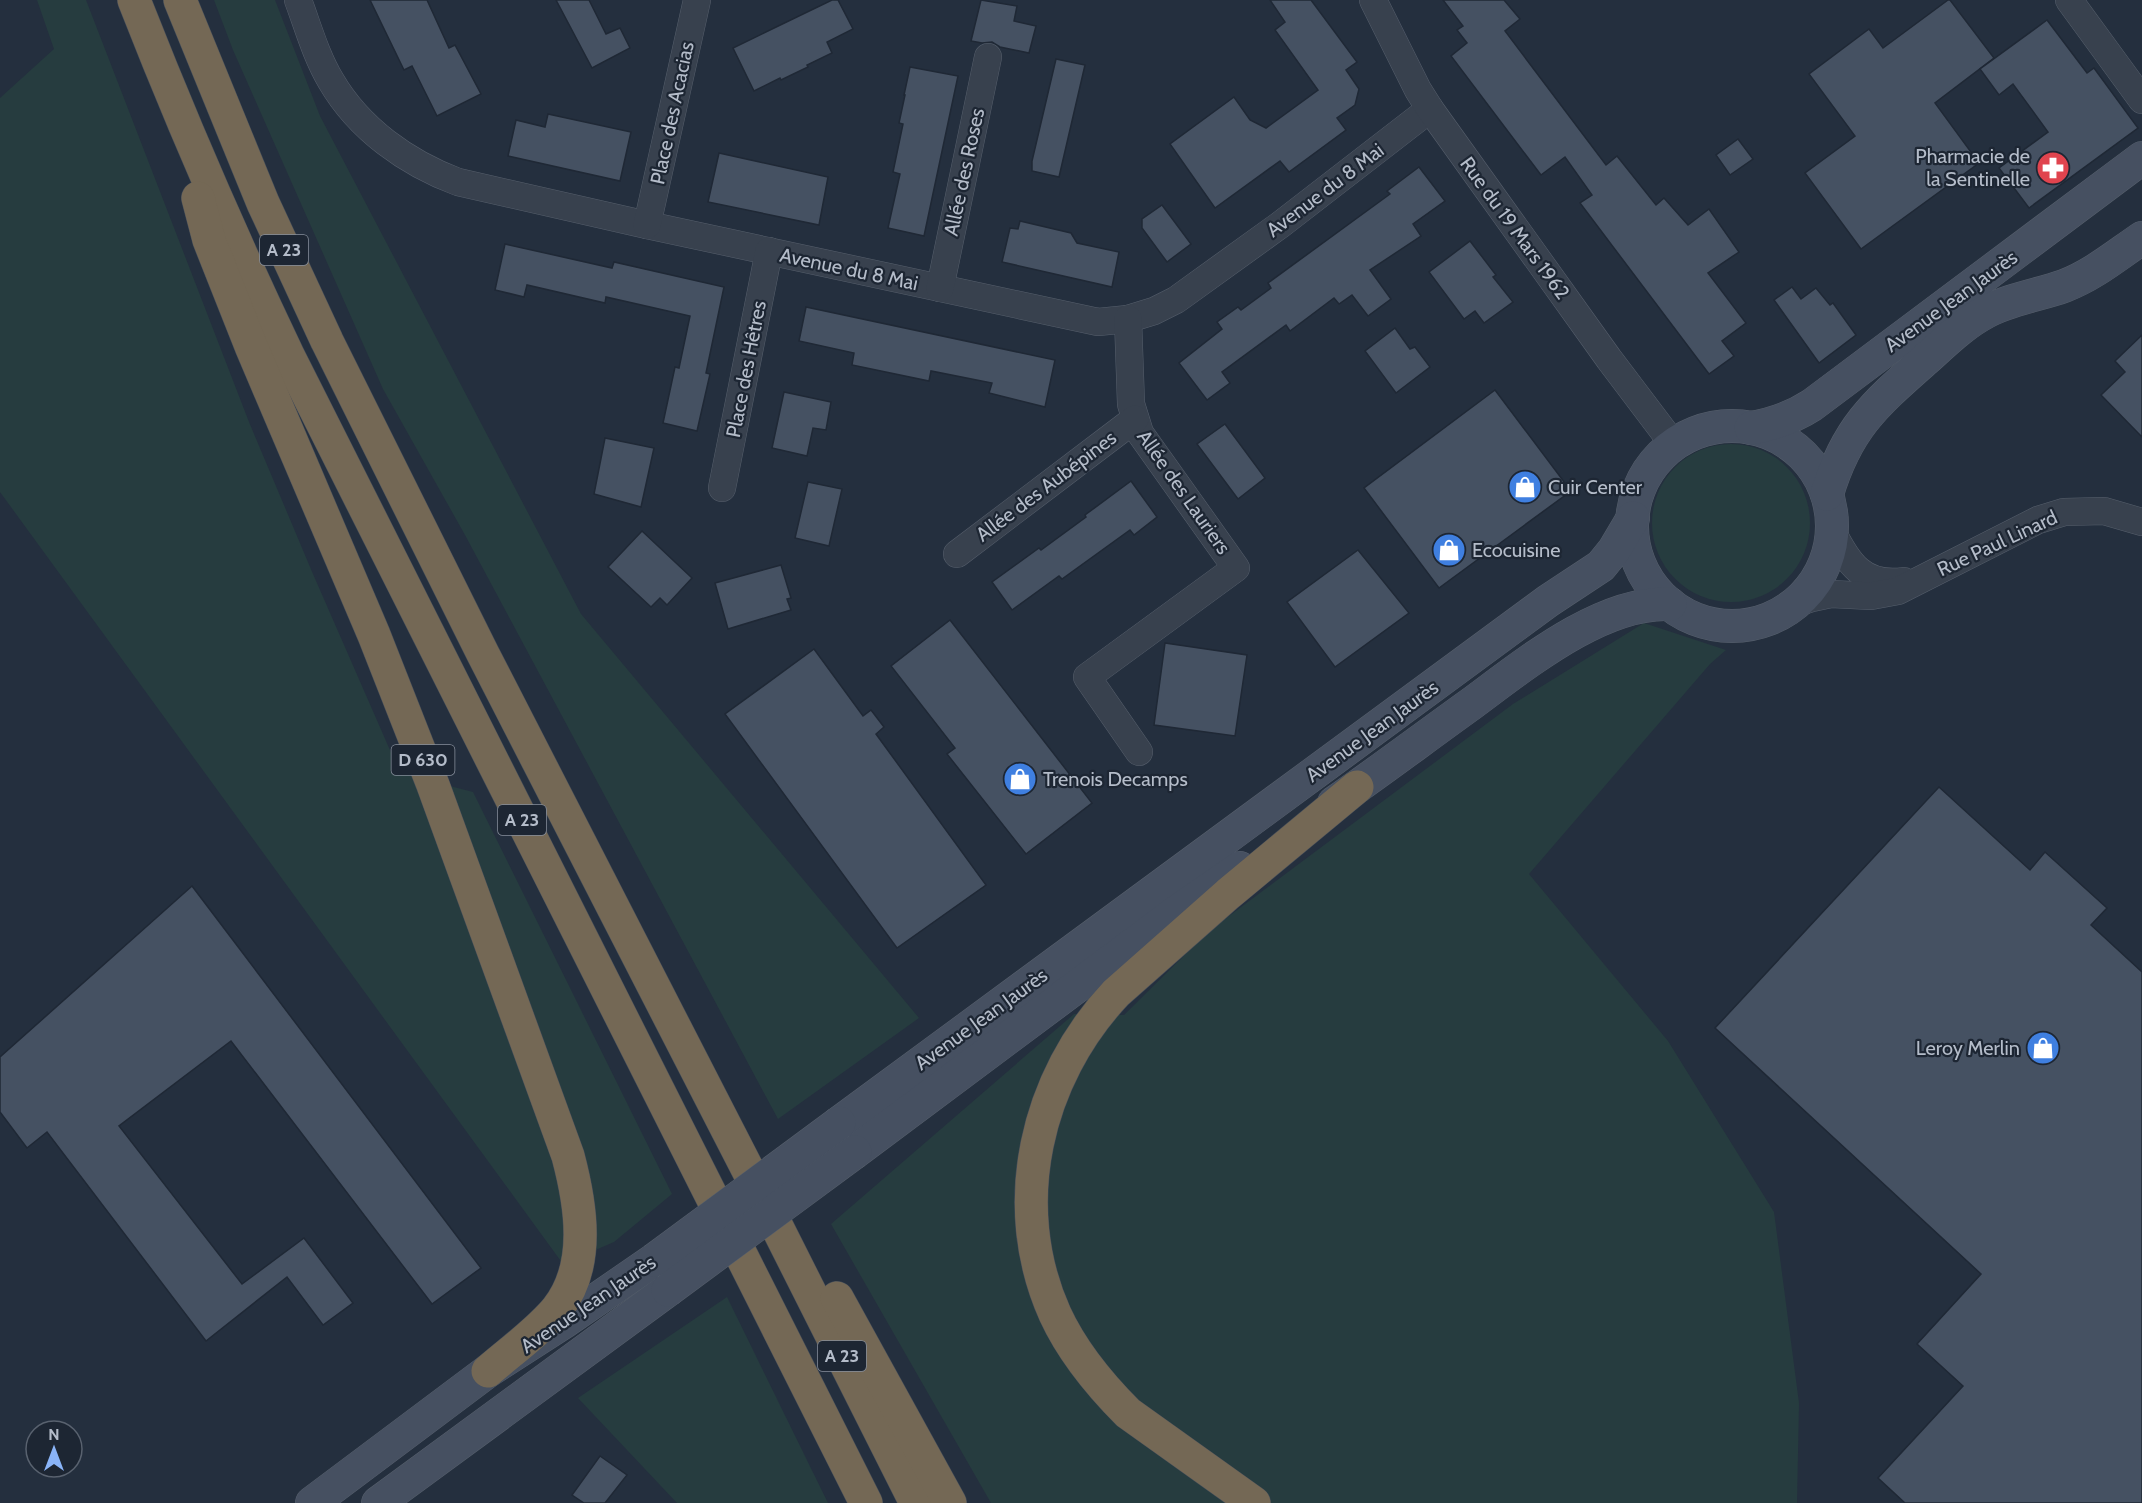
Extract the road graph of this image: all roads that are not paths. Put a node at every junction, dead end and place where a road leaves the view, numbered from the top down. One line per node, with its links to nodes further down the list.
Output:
1 (134, 0): 10 (highway, A 23)
2 (180, 0): 31 (highway, A 23)
3 (298, 0): 12 (street, Avenue du 8 Mai)
4 (697, 0): 12 (street, Place des Acacias)
5 (1373, 0): 9 (street, Rue du 19 Mars 1962)
6 (2069, 0): 8 (street)
7 (988, 57): 15 (street, Allée des Roses)
8 (2142, 100)
9 (1430, 110): 16 (street, Avenue du 8 Mai); 19 (street, Rue du 19 Mars 1962)
10 (187, 132): 32 (highway, D 630); 35 (highway, A 23)
11 (2142, 158): 18 (main road, Avenue Jean Jaurès)
12 (647, 225): 14 (street, Avenue du 8 Mai)
13 (2142, 238): 21 (main road, Avenue Jean Jaurès)
14 (769, 251): 15 (street, Avenue du 8 Mai); 20 (street, Place des Hêtres)
15 (940, 288): 16 (street, Avenue du 8 Mai)
16 (1128, 319): 17 (street, Allée des Lauriers)
17 (1135, 419): 25 (street, Allée des Aubépines); 29 (street, Allée des Lauriers)
18 (1751, 428): 19 (main road); 21 (main road)
19 (1674, 445): 22 (main road)
20 (722, 488)
21 (1827, 494): 24 (main road)
22 (1633, 518): 27 (main road); 32 (main road, Avenue Jean Jaurès / D 630, bridge)
23 (2142, 522): 26 (street, Rue Paul Linard)
24 (1832, 531): 26 (street, Rue Paul Linard); 28 (main road)
25 (957, 554)
26 (1923, 578): 28 (street, Rue Paul Linard)
27 (1670, 604): 28 (main road); 30 (main road, Avenue Jean Jaurès)
28 (1794, 604)
29 (1139, 752)
30 (1358, 787): 34 (main road, Avenue Jean Jaurès, bridge); 38 (highway)
31 (768, 1209): 36 (highway, A 23); 37 (highway)
32 (488, 1371): 33 (main road, Avenue Jean Jaurès / D 630)
33 (312, 1503)
34 (378, 1503)
35 (866, 1503)
36 (916, 1503)
37 (950, 1503)
38 (1254, 1503)

